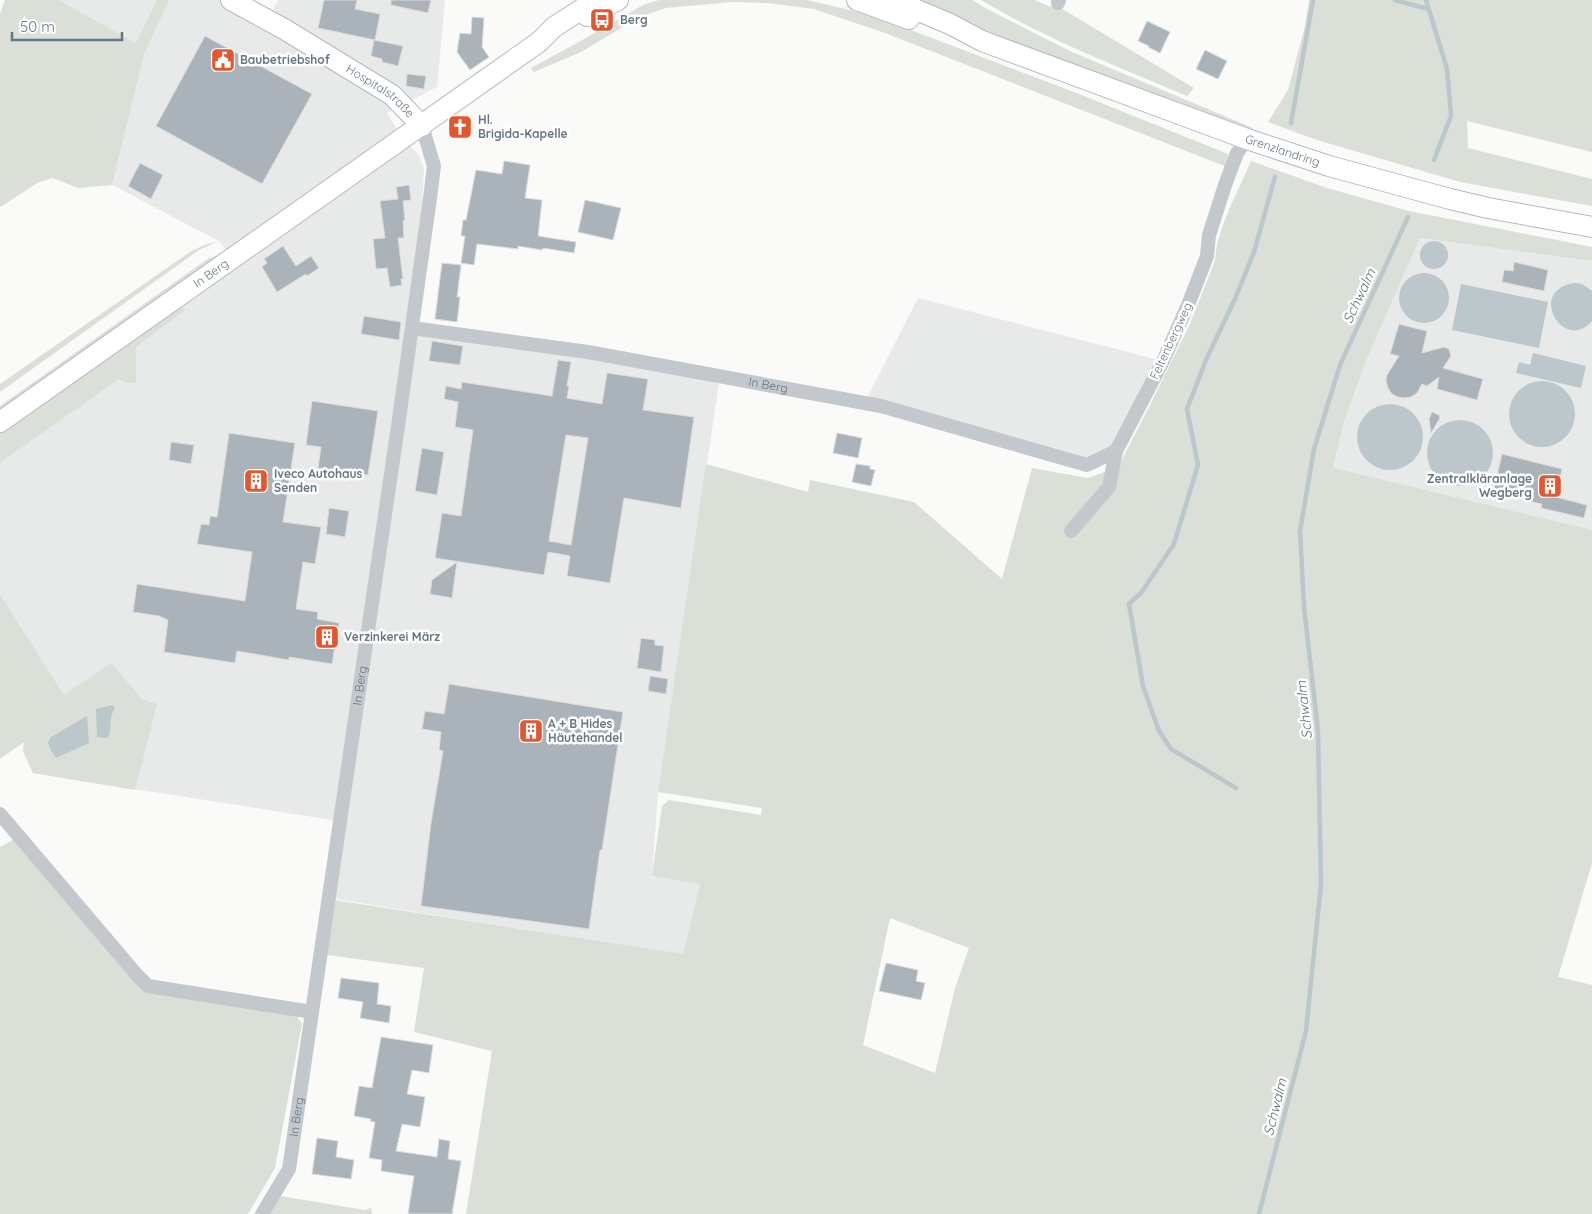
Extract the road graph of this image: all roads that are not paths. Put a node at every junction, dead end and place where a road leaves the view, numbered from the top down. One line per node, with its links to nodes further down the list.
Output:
1 (231, 0): 9 (main road, Hospitalstraße)
2 (596, 0): 8 (main road, In Berg)
3 (618, 0): 8 (main road, In Berg)
4 (857, 0): 7 (main road, Grenzlandring)
5 (893, 0): 6 (main road, Grenzlandring)
6 (910, 5): 7 (main road, Grenzlandring)
7 (982, 41): 10 (main road, Grenzlandring)
8 (539, 42): 9 (main road, In Berg)
9 (422, 126): 12 (street, In Berg); 13 (main road, In Berg)
10 (1247, 139): 11 (main road, Grenzlandring); 14 (street, Feltenbergweg)
11 (1592, 227)
12 (412, 328): 14 (street, In Berg); 17 (street, In Berg)
13 (0, 422)
14 (1116, 451): 15 (street, Feltenbergweg)
15 (1071, 531)
16 (0, 814): 17 (street)
17 (312, 1012): 18 (street, In Berg)
18 (262, 1214)

